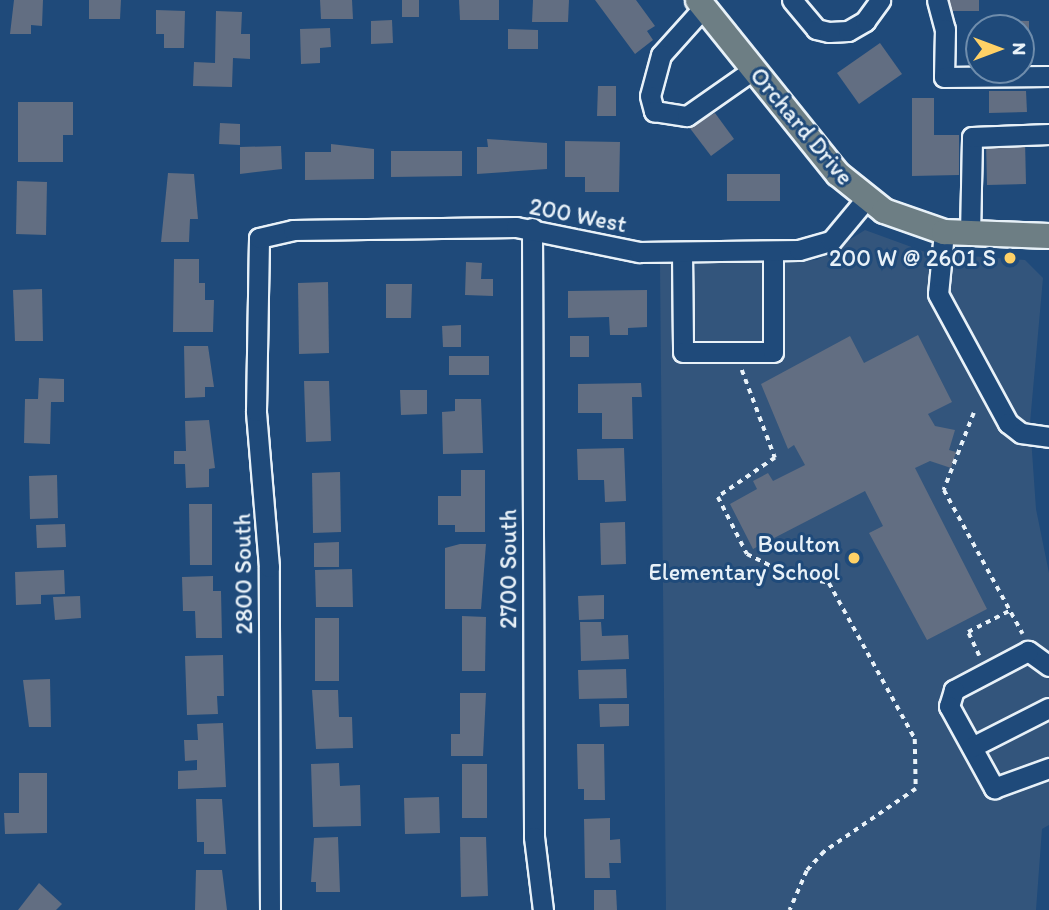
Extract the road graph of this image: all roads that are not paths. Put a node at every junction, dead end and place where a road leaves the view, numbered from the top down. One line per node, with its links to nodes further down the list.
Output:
1 (792, 0): 2 (street)
2 (880, 0)
3 (937, 0): 6 (street)
4 (701, 3): 5 (main road, Orchard Drive); 5 (street)
5 (754, 69): 8 (main road, Orchard Drive)
6 (1049, 76)
7 (1049, 135): 11 (street)
8 (866, 199): 10 (main road, Orchard Drive); 14 (street, 200 West)
9 (531, 228): 13 (street, 200 West); 15 (street, 200 West); 22 (street, 2700 South)
10 (944, 232): 11 (main road, Orchard Drive); 16 (street)
11 (970, 234): 12 (main road, Orchard Drive)
12 (1049, 236)
13 (259, 238): 21 (street, 2800 South)
14 (772, 251): 15 (street, 200 West); 15 (street)
15 (682, 252)
16 (1049, 438)
17 (1049, 666): 19 (street)
18 (1049, 708): 19 (street)
19 (972, 747): 20 (street)
20 (1049, 768)
21 (270, 910)
22 (542, 910)

